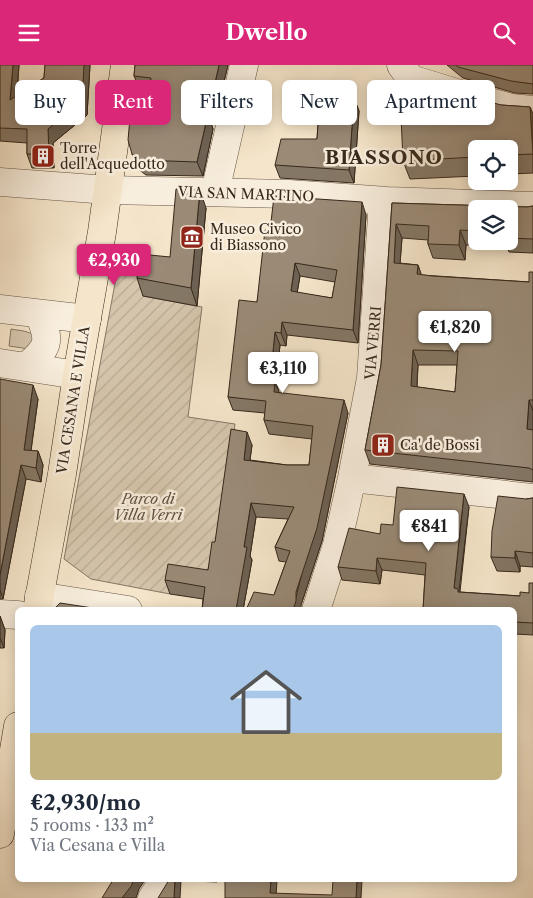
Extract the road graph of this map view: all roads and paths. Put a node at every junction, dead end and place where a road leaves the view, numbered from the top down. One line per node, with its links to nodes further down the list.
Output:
1 (124, 65): 6 (main road, VIA CESANA E VILLA)
2 (244, 65): 7 (street)
3 (401, 65): 4 (street)
4 (533, 110)
5 (0, 182): 6 (street, VIA SAN MARTINO)
6 (108, 191): 7 (street, VIA SAN MARTINO); 12 (main road, VIA CESANA E VILLA)
7 (215, 192): 8 (street, VIA SAN MARTINO)
8 (383, 201): 9 (street, VIA SAN MARTINO); 15 (street, VIA VERRI)
9 (533, 206)
10 (0, 309): 11 (street)
11 (39, 313): 12 (street); 13 (street)
12 (87, 319): 14 (main road, VIA CESANA E VILLA)
13 (13, 365): 14 (street)
14 (77, 375): 17 (main road, VIA CESANA E VILLA)
15 (351, 481): 16 (street); 19 (street, VIA VERRI)
16 (533, 498)
17 (38, 603): 18 (street)
18 (89, 607)
19 (317, 607)
20 (0, 614): 21 (street)
21 (15, 615)
22 (15, 744): 23 (main road)
23 (0, 834)
24 (163, 882): 25 (street)
25 (152, 898)

